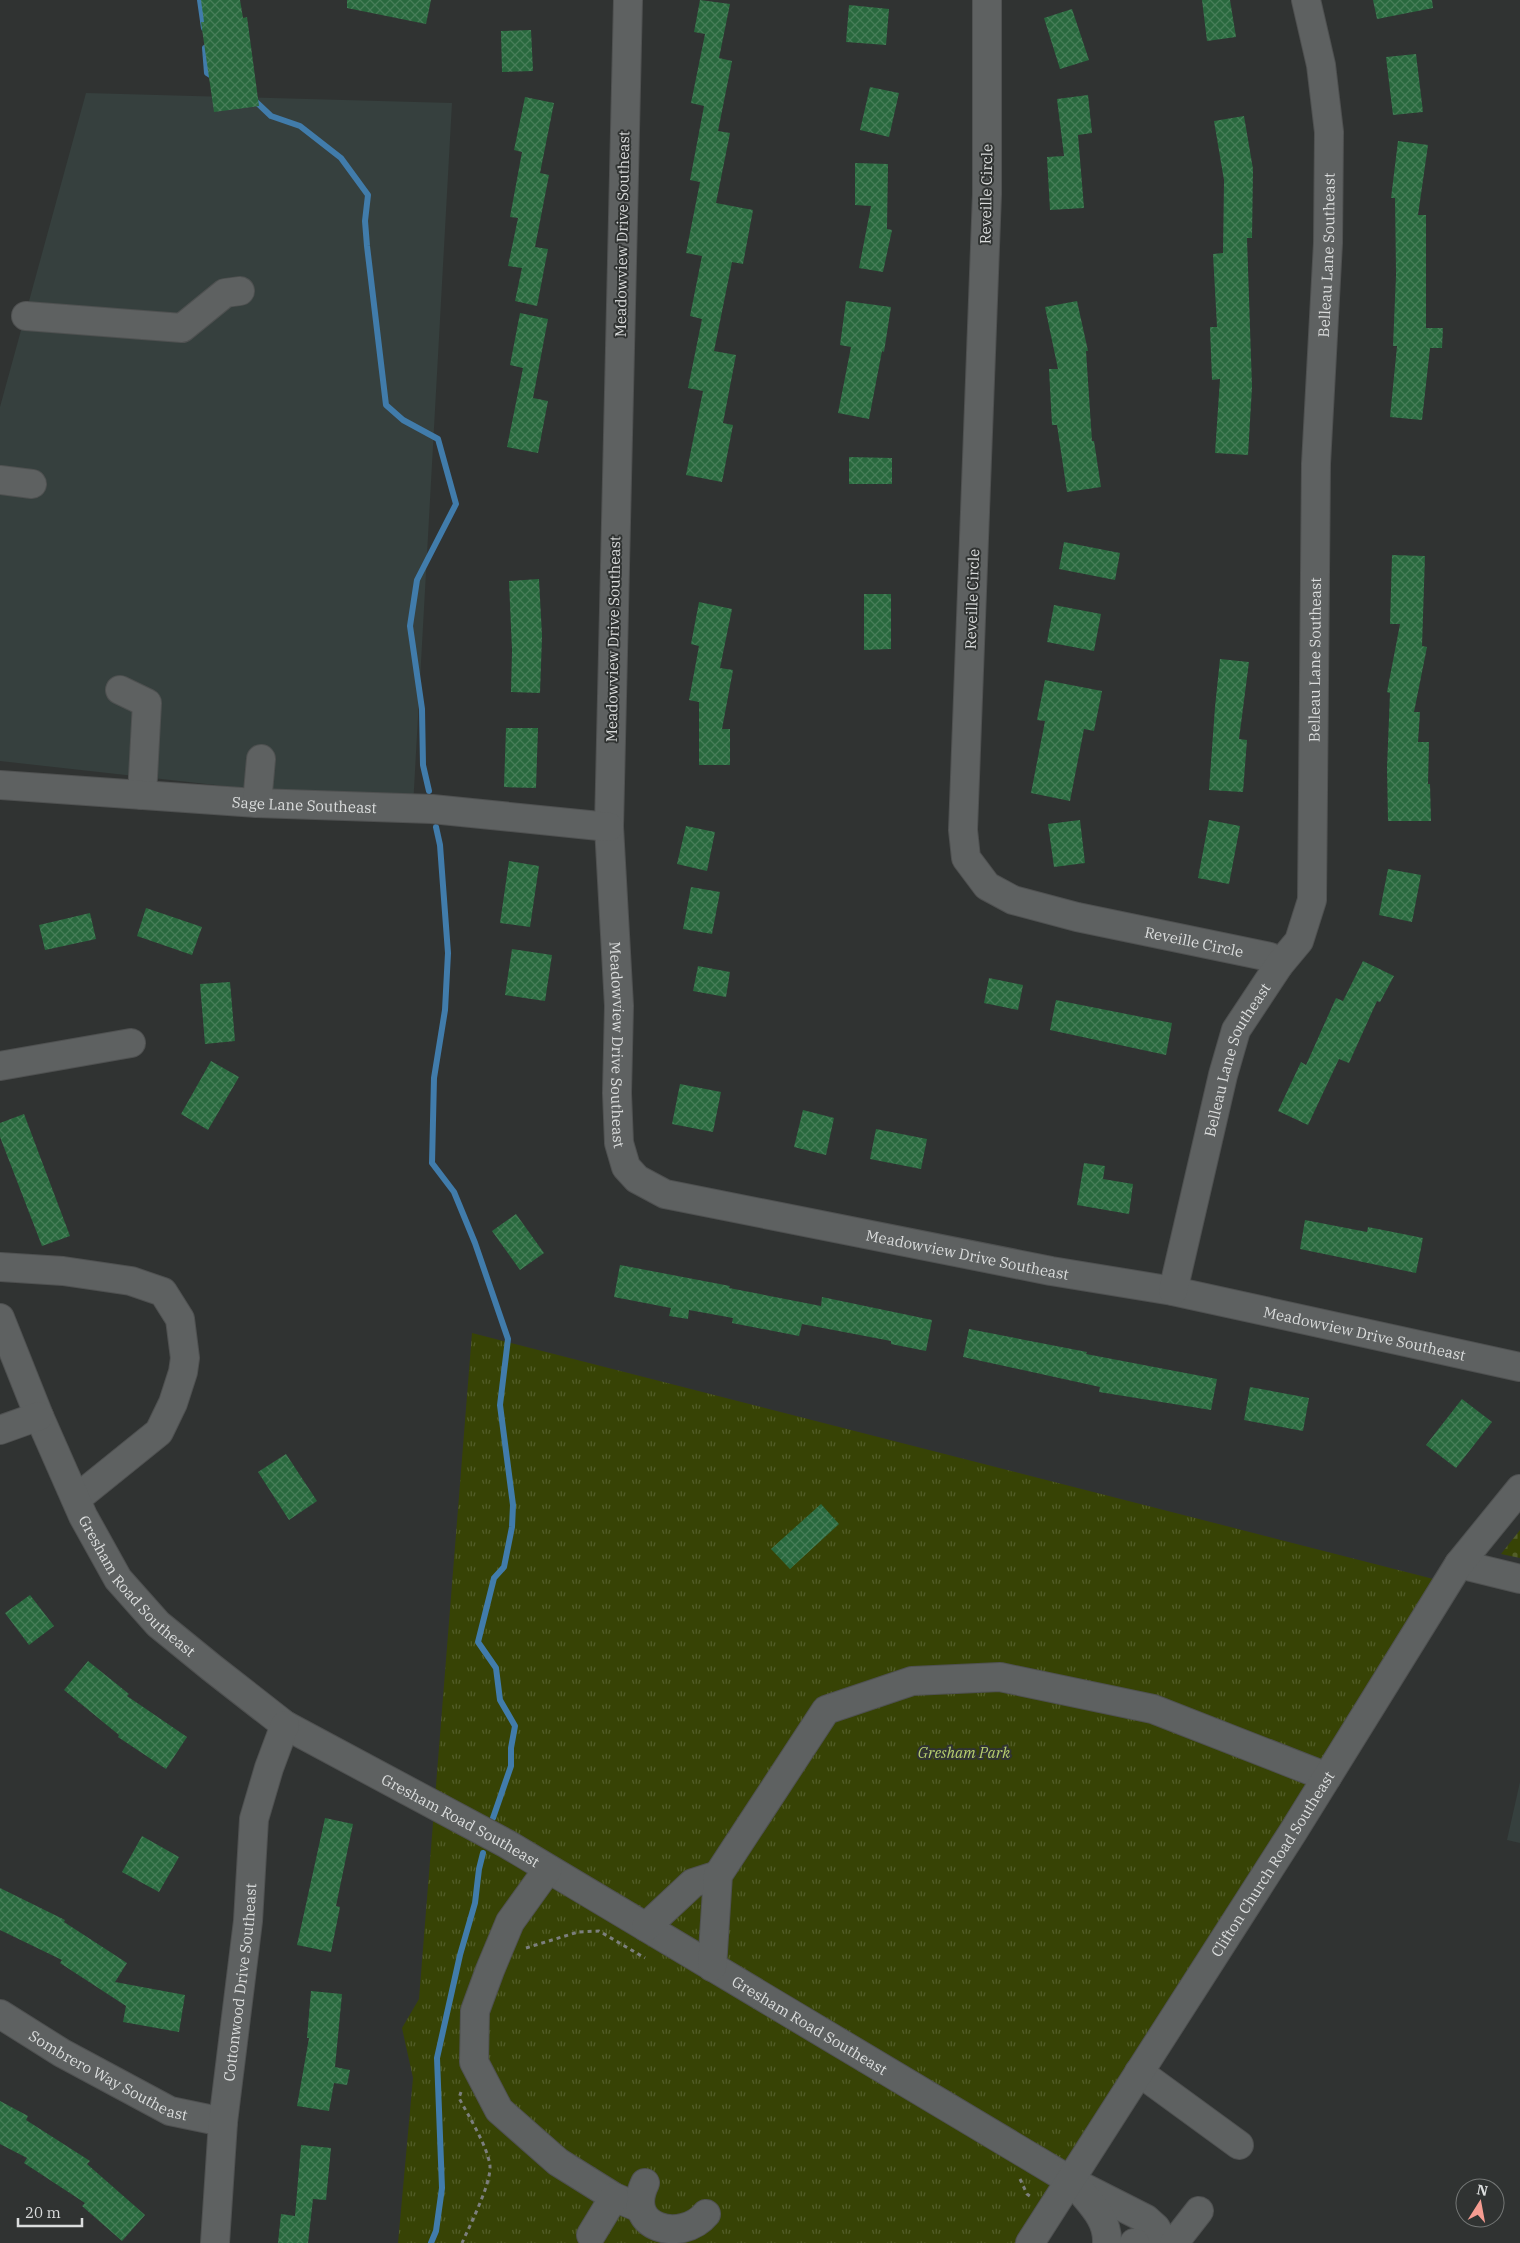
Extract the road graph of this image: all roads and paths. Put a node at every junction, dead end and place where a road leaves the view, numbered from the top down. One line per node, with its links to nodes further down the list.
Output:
1 (628, 0): 13 (street, Meadowview Drive Southeast)
2 (987, 0): 14 (street, Reveille Circle)
3 (1306, 0): 14 (street, Belleau Lane Southeast)
4 (240, 291): 5 (street)
5 (26, 316)
6 (0, 480): 7 (street)
7 (32, 484)
8 (120, 690): 11 (street)
9 (261, 759): 12 (street)
10 (0, 785): 11 (street, Sage Lane Southeast)
11 (142, 795): 12 (street, Sage Lane Southeast)
12 (257, 803): 13 (street, Sage Lane Southeast)
13 (609, 827): 18 (street, Meadowview Drive Southeast)
14 (1279, 965): 18 (street, Belleau Lane Southeast)
15 (131, 1043): 16 (street)
16 (0, 1066)
17 (0, 1267): 24 (street)
18 (1173, 1291): 20 (street, Meadowview Drive Southeast)
19 (0, 1318): 21 (street, Gresham Road Southeast)
20 (1520, 1367)
21 (39, 1416): 22 (street); 24 (street, Gresham Road Southeast)
22 (0, 1430)
23 (1520, 1489): 25 (street, Clifton Church Road Southeast)
24 (76, 1499): 27 (street, Gresham Road Southeast)
25 (1459, 1564): 26 (street); 28 (street, Clifton Church Road Southeast)
26 (1520, 1579)
27 (285, 1725): 29 (street, Gresham Road Southeast); 38 (street, Cottonwood Drive Southeast)
28 (1327, 1777): 30 (street); 36 (street, Clifton Church Road Southeast)
29 (548, 1869): 31 (street, Gresham Road Southeast); 43 (street)
30 (718, 1874): 31 (street); 34 (street)
31 (646, 1927): 34 (street, Gresham Road Southeast)
32 (522, 1954): 33 (path)
33 (648, 1959)
34 (712, 1967): 41 (street, Gresham Road Southeast)
35 (0, 2014): 38 (street, Sombrero Way Southeast)
36 (1139, 2072): 39 (street); 41 (street, Clifton Church Road Southeast)
37 (462, 2091): 48 (path)
38 (223, 2122): 47 (street, Cottonwood Drive Southeast)
39 (1239, 2145)
40 (1020, 2177): 42 (path)
41 (1071, 2180): 49 (street, Clifton Church Road Southeast); 50 (street); 51 (street, Gresham Road Southeast)
42 (1027, 2194)
43 (614, 2197): 45 (street); 46 (street)
44 (1199, 2211): 52 (street)
45 (706, 2214)
46 (591, 2235)
47 (215, 2243)
48 (462, 2243)
49 (1030, 2243)
50 (1107, 2243)
51 (1164, 2243)
52 (1174, 2243)

